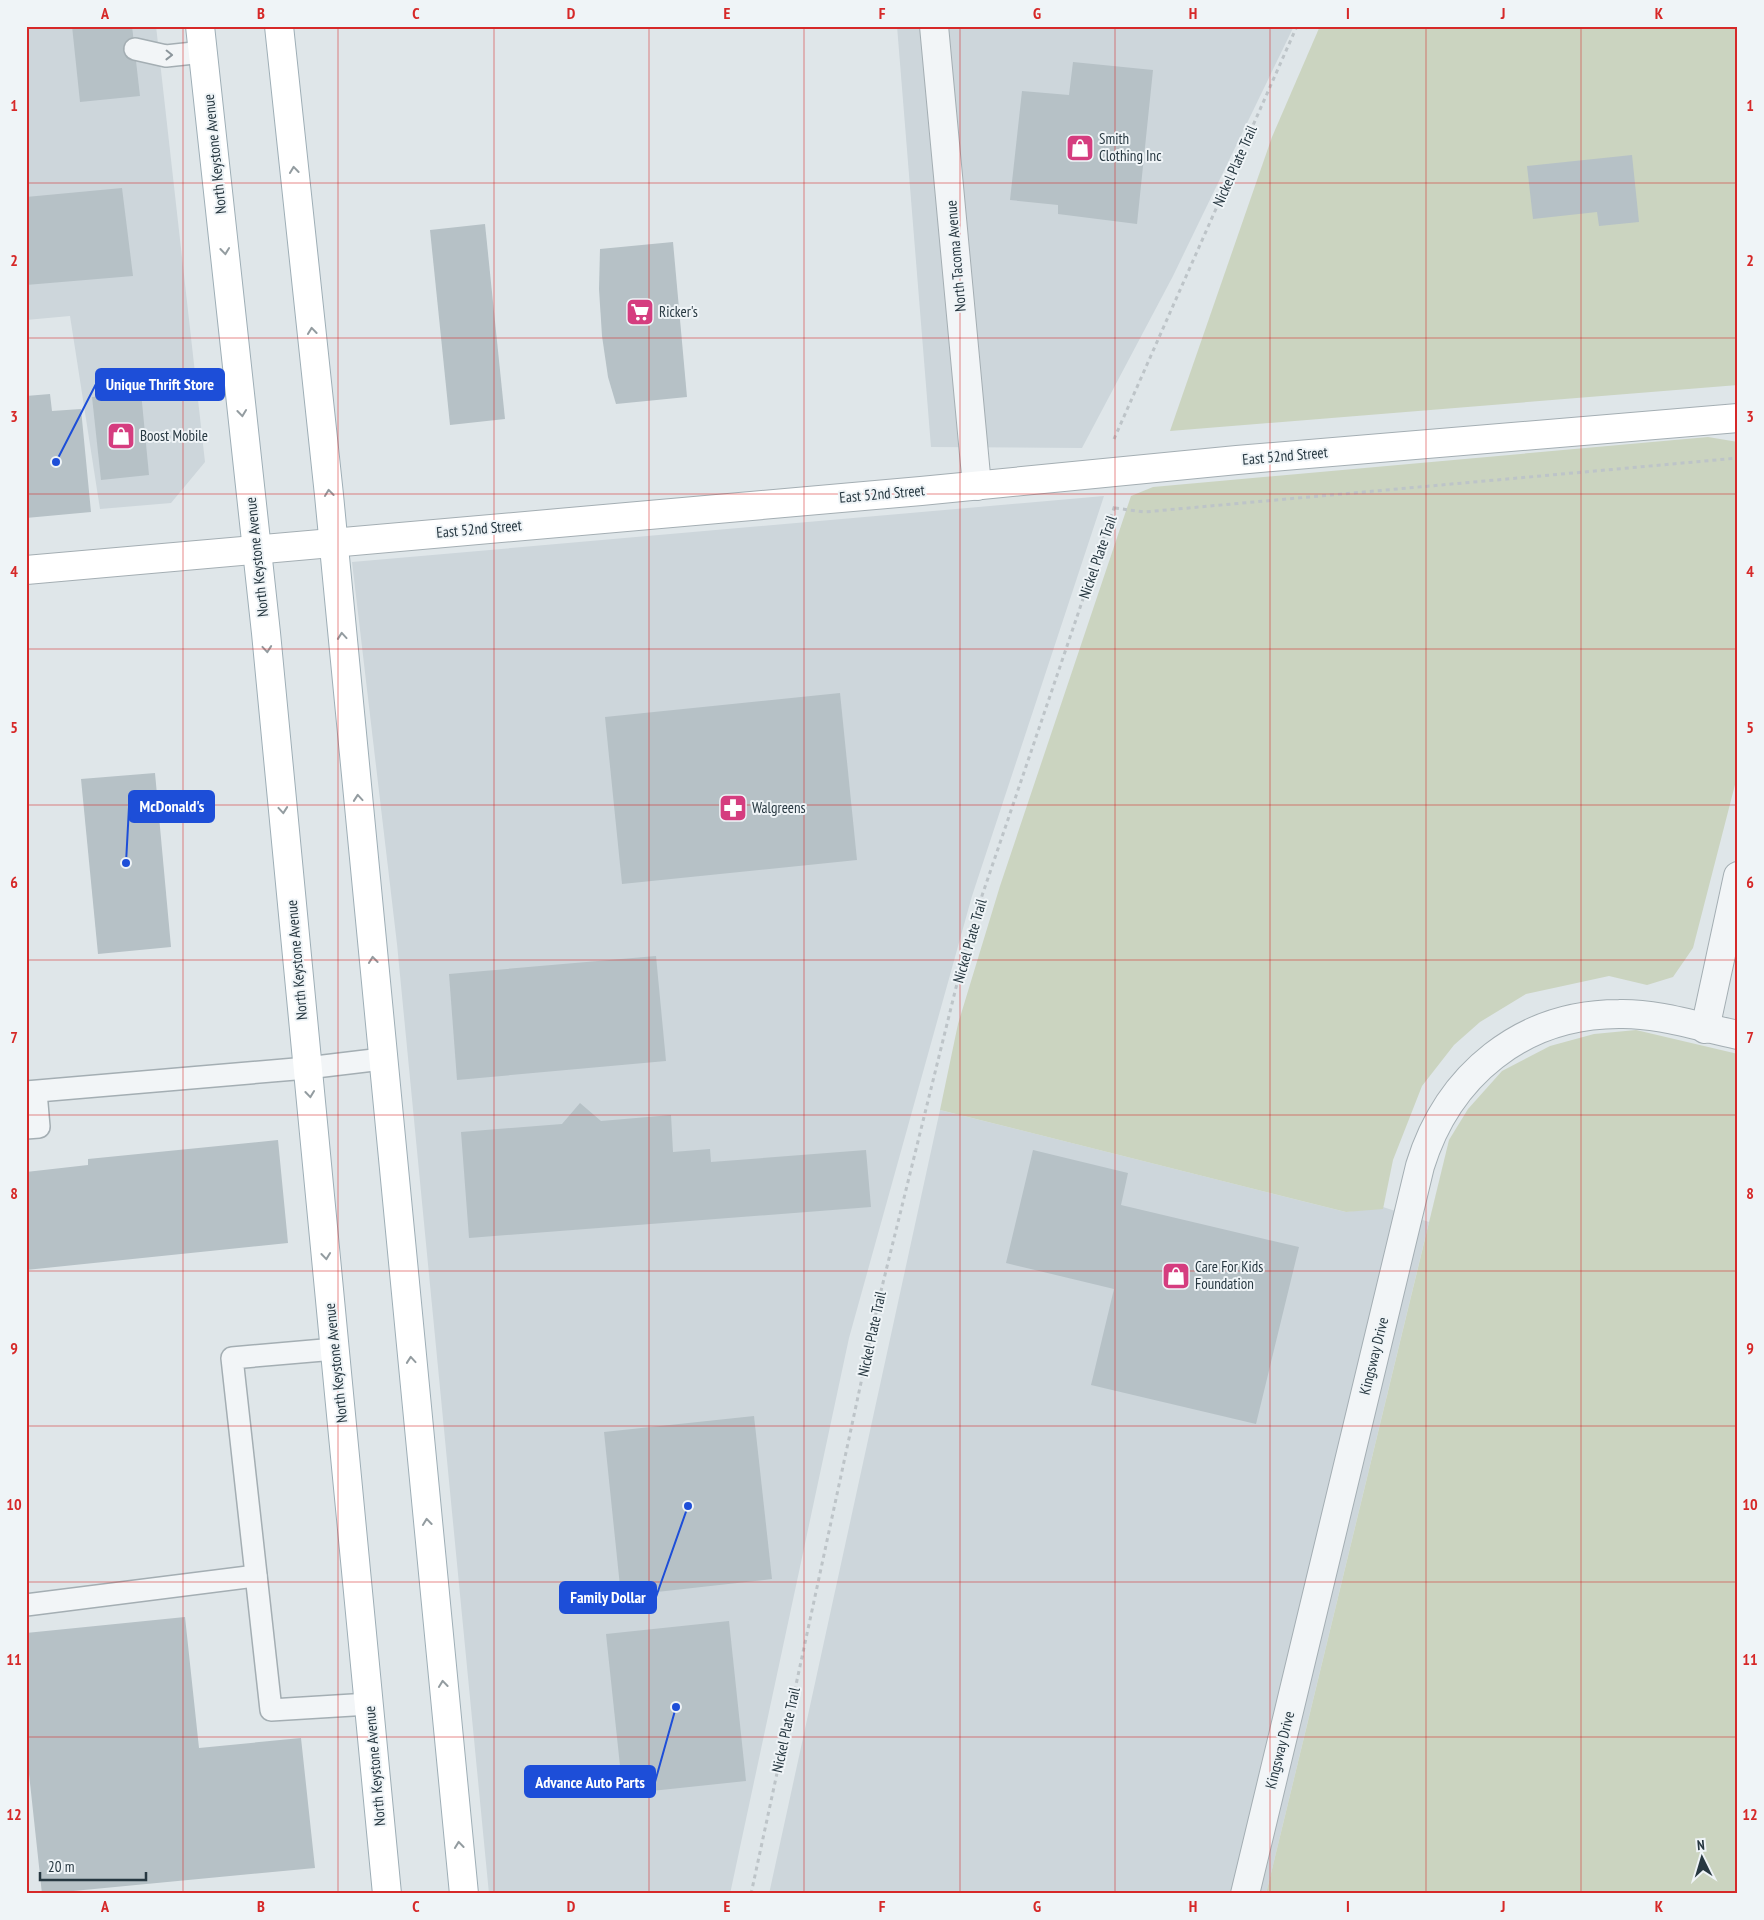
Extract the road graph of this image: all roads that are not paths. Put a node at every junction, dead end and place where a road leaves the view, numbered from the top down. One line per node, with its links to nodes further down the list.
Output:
1 (279, 26): 7 (main road, one-way to 1)
2 (934, 26): 6 (street, North Tacoma Avenue)
3 (202, 39): 4 (lane, one-way to 3); 8 (main road, North Keystone Avenue, one-way to 8)
4 (135, 49)
5 (1738, 418): 6 (main road, East 52nd Street)
6 (977, 486): 7 (main road, East 52nd Street)
7 (334, 541): 8 (main road, East 52nd Street); 13 (main road, one-way to 7)
8 (256, 548): 9 (main road, East 52nd Street); 14 (main road, North Keystone Avenue, one-way to 14)
9 (26, 570)
10 (1738, 876): 11 (street)
11 (1705, 1028): 12 (street, Kingsway Drive); 23 (street, Kingsway Drive)
12 (1738, 1035)
13 (382, 1059): 14 (lane); 22 (main road, one-way to 13)
14 (307, 1068): 15 (lane); 17 (main road, North Keystone Avenue, one-way to 17)
15 (31, 1092): 16 (lane)
16 (26, 1128)
17 (335, 1349): 18 (lane); 20 (main road, North Keystone Avenue)
18 (256, 1576): 19 (lane); 20 (lane)
19 (26, 1605)
20 (370, 1704): 21 (main road, North Keystone Avenue)
21 (387, 1894)
22 (464, 1894)
23 (1245, 1894)

